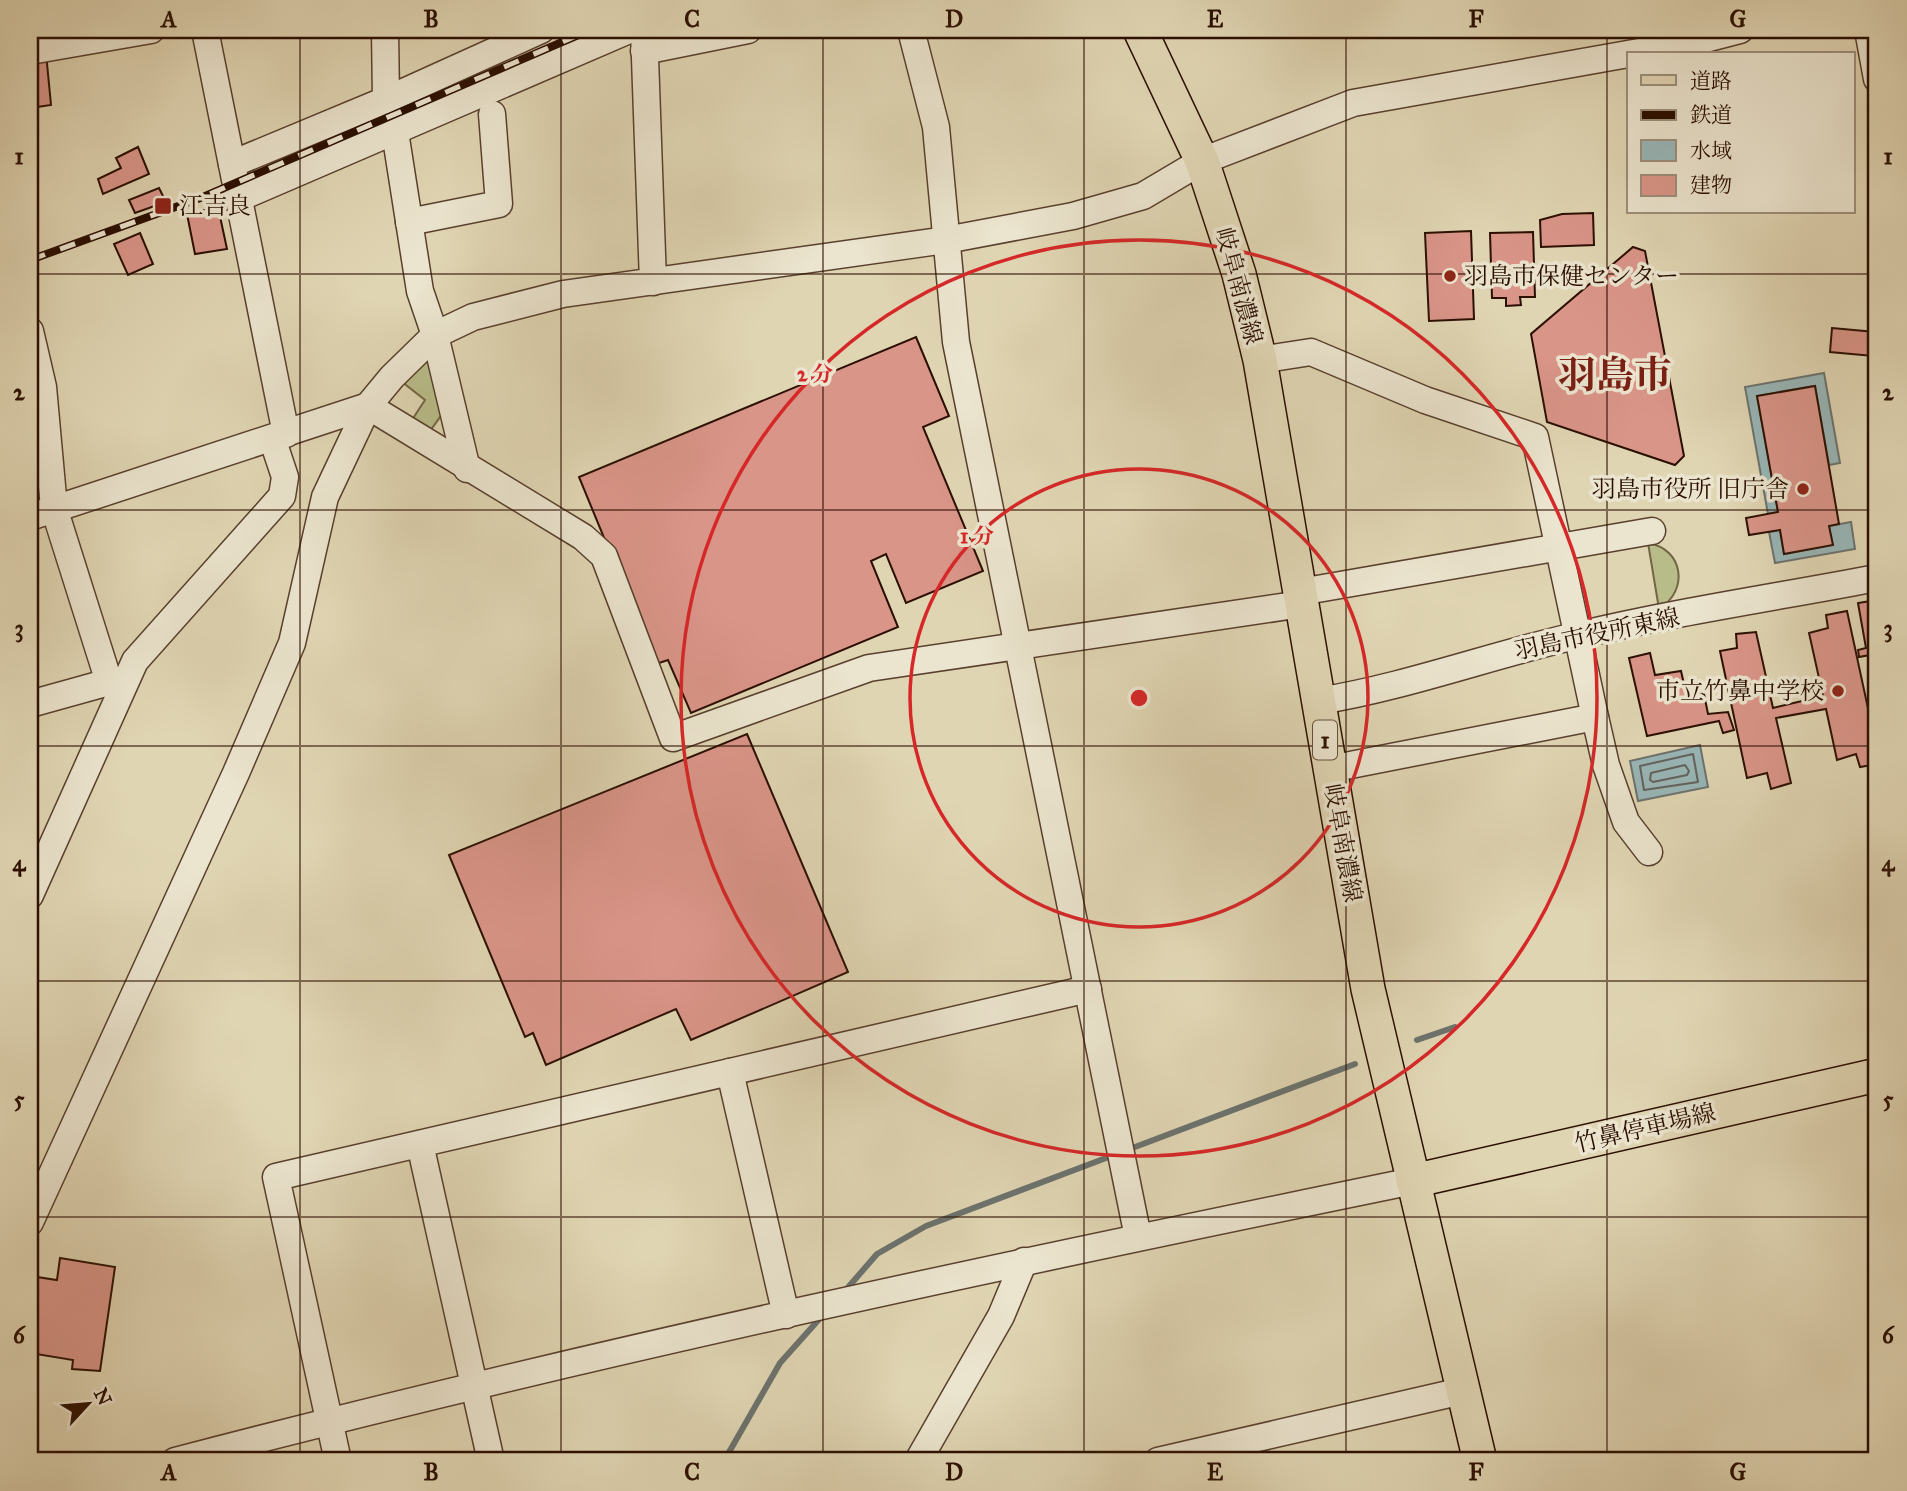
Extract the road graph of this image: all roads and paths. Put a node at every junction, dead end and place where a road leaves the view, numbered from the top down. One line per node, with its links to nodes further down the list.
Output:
1 (151, 30): 12 (street)
2 (205, 30): 18 (street)
3 (385, 30): 14 (street)
4 (541, 30): 14 (street)
5 (748, 30): 11 (street)
6 (911, 30): 21 (street)
7 (1140, 30): 17 (main road, 岐阜南濃線 / 1)
8 (1740, 30): 10 (street)
9 (1868, 30): 13 (street)
10 (1689, 36): 17 (street)
11 (639, 37): 16 (street); 22 (street)
12 (30, 51)
13 (1877, 79)
14 (386, 100): 18 (street)
15 (492, 114): 20 (street)
16 (395, 132): 19 (street); 20 (street)
17 (1202, 161): 21 (street); 25 (main road, 岐阜南濃線 / 1)
18 (232, 164): 19 (street)
19 (239, 198): 27 (street)
20 (409, 222): 24 (street)
21 (946, 240): 22 (street); 35 (street)
22 (653, 282): 24 (street)
23 (30, 331): 29 (street)
24 (435, 335): 26 (street); 28 (street)
25 (1259, 360): 31 (street); 33 (main road, 岐阜南濃線 / 1)
26 (368, 406): 27 (street); 28 (street); 48 (street)
27 (279, 436): 29 (street); 36 (street)
28 (467, 469): 35 (street)
29 (42, 513): 36 (street)
30 (1653, 531): 31 (street)
31 (1560, 546): 33 (street); 34 (street)
32 (1877, 578): 34 (street, 羽島市役所東線)
33 (1301, 598): 35 (street); 37 (main road, 岐阜南濃線 / 1)
34 (1577, 635): 37 (street, 羽島市役所東線); 39 (street)
35 (1018, 645): 43 (street)
36 (115, 685): 38 (street); 42 (street)
37 (1319, 701): 40 (main road, 岐阜南濃線 / 1)
38 (30, 704)
39 (1595, 717): 40 (street); 41 (street)
40 (1330, 769): 47 (main road, 岐阜南濃線 / 1)
41 (1649, 852)
42 (30, 895)
43 (1088, 989): 44 (street); 49 (street)
44 (730, 1072): 46 (street); 51 (street)
45 (1877, 1078): 47 (main road, 竹鼻停車場線)
46 (420, 1144): 52 (street); 54 (street)
47 (1413, 1181): 49 (street); 53 (main road, 岐阜南濃線 / 1)
48 (30, 1222)
49 (1138, 1237): 50 (street)
50 (1024, 1261): 51 (street); 58 (street)
51 (788, 1314): 52 (street)
52 (474, 1384): 54 (street); 57 (street)
53 (1462, 1391): 59 (street); 60 (main road, 岐阜南濃線 / 1)
54 (329, 1419): 55 (street); 56 (street)
55 (175, 1461)
56 (338, 1461)
57 (491, 1461)
58 (918, 1461)
59 (1158, 1461)
60 (1479, 1461)

